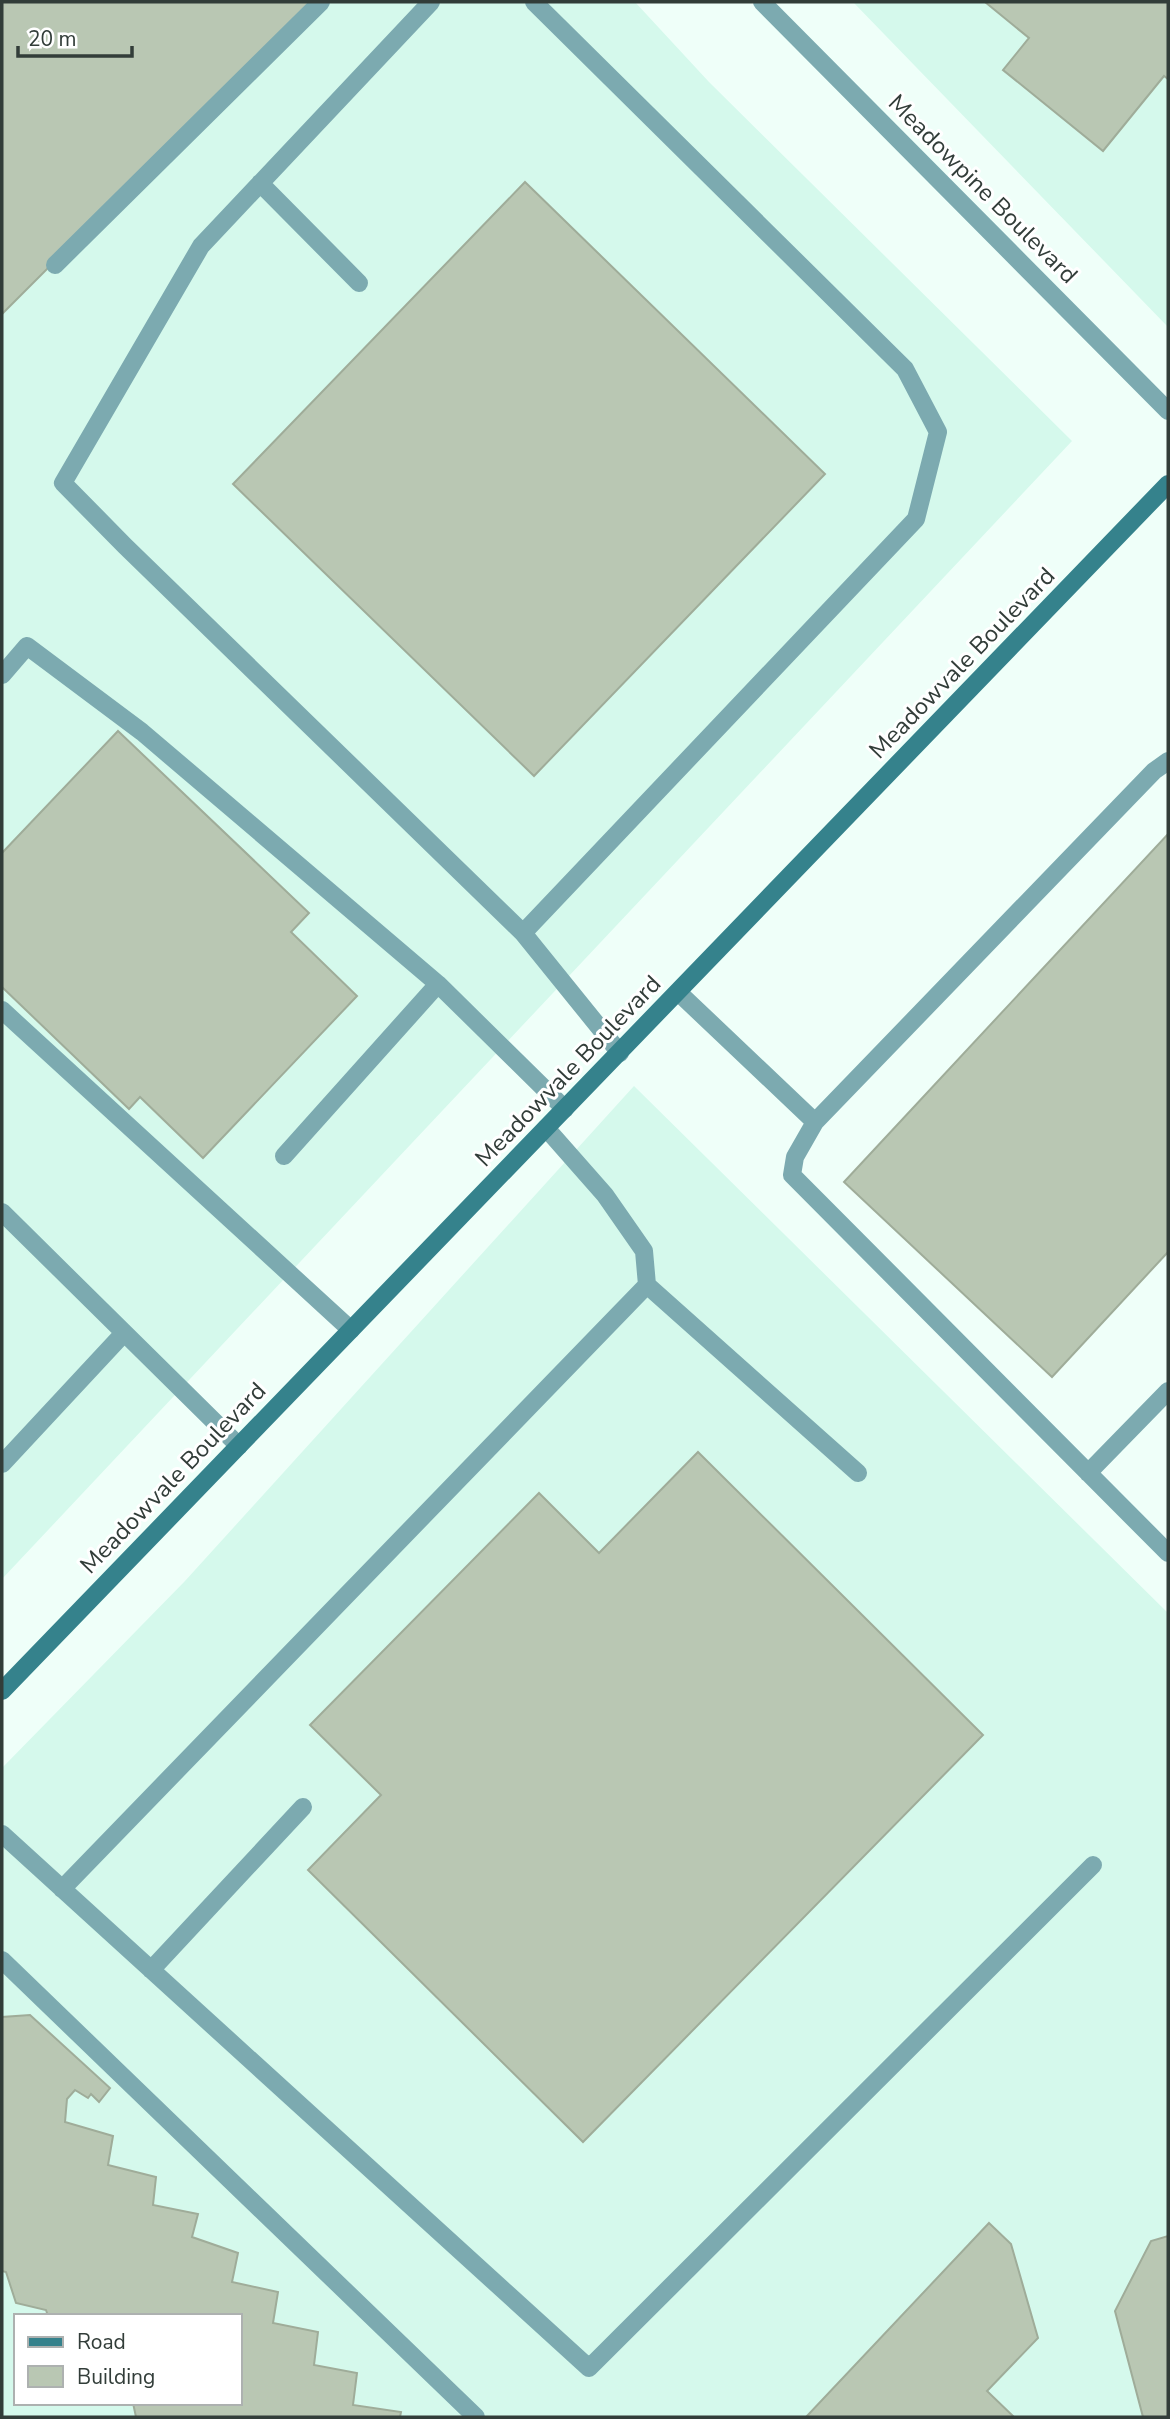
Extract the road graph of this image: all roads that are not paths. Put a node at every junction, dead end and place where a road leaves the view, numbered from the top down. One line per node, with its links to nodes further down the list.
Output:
1 (321, 2): 6 (street)
2 (431, 2): 5 (street)
3 (534, 2): 12 (street)
4 (762, 2): 8 (street, Meadowpine Boulevard)
5 (260, 183): 7 (street); 12 (street)
6 (55, 265)
7 (359, 283)
8 (1168, 411)
9 (1168, 484): 14 (main road, Meadowvale Boulevard)
10 (2, 675): 13 (street)
11 (1168, 761): 18 (street)
12 (523, 933): 16 (street)
13 (438, 984): 17 (street); 20 (street)
14 (678, 992): 16 (main road, Meadowvale Boulevard); 18 (street)
15 (2, 1010): 23 (street)
16 (620, 1053): 17 (main road, Meadowvale Boulevard)
17 (565, 1109): 19 (main road, Meadowvale Boulevard)
18 (815, 1122): 29 (street)
19 (546, 1128): 22 (street); 23 (main road, Meadowvale Boulevard)
20 (284, 1156)
21 (2, 1212): 24 (street)
22 (647, 1285): 28 (street); 35 (street)
23 (351, 1330): 26 (main road, Meadowvale Boulevard)
24 (124, 1334): 26 (street); 27 (street)
25 (1168, 1391): 29 (street)
26 (239, 1446): 31 (main road, Meadowvale Boulevard)
27 (2, 1464)
28 (858, 1473)
29 (1088, 1473): 30 (street)
30 (1168, 1553)
31 (2, 1691)
32 (303, 1807): 37 (street)
33 (2, 1834): 35 (street)
34 (1093, 1865): 37 (street)
35 (62, 1889): 37 (street)
36 (2, 1960): 38 (street)
37 (151, 1970)
38 (476, 2417)

